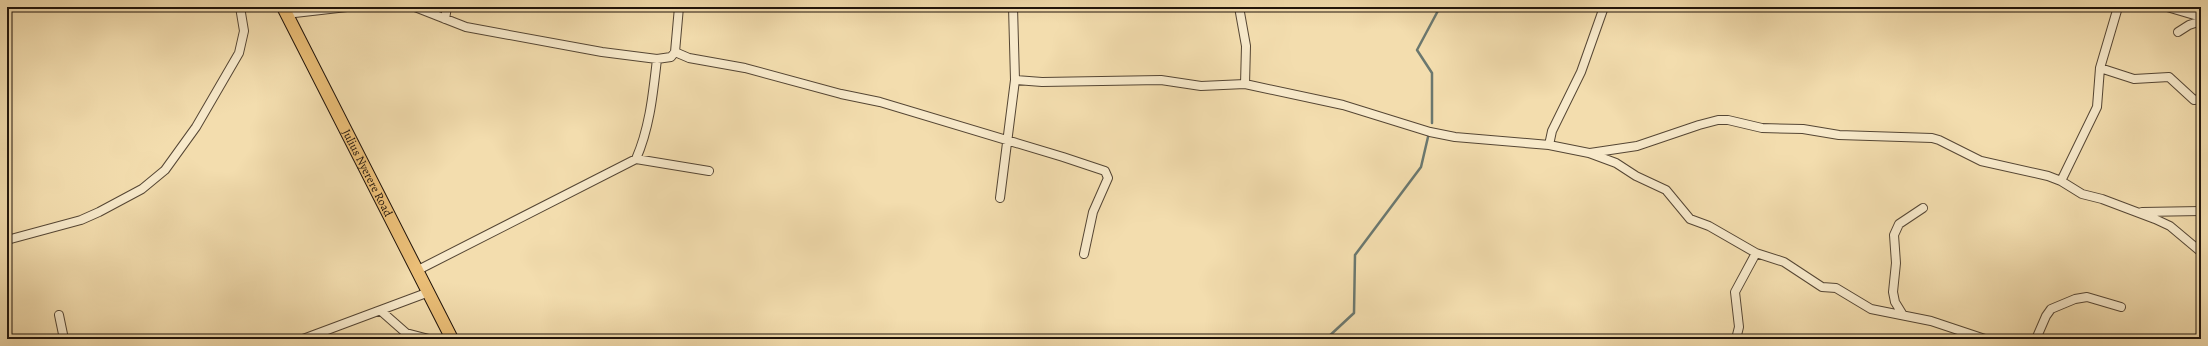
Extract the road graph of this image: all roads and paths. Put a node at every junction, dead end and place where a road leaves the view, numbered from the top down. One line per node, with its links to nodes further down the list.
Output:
1 (240, 7): 32 (street)
2 (347, 7): 11 (street)
3 (415, 7): 13 (street)
4 (447, 7): 13 (street)
5 (679, 7): 16 (street)
6 (1013, 7): 19 (street)
7 (1239, 7): 20 (street)
8 (1604, 7): 23 (street)
9 (2118, 7): 18 (street)
10 (2167, 7): 12 (street)
11 (284, 11): 36 (highway, Julius Nyerere Road)
12 (2201, 17)
13 (445, 19): 17 (street)
14 (2201, 21): 15 (street)
15 (2178, 32)
16 (675, 52): 17 (street); 22 (street)
17 (657, 59): 25 (street)
18 (2100, 68): 21 (street); 27 (street)
19 (1015, 80): 20 (street); 22 (street)
20 (1245, 84): 23 (street)
21 (2201, 99)
22 (1007, 140): 28 (street); 35 (street)
23 (1549, 145): 24 (street)
24 (1589, 153): 27 (street); 34 (street)
25 (636, 159): 26 (street); 36 (street)
26 (709, 172)
27 (2061, 181): 31 (street)
28 (1000, 198)
29 (1923, 208): 41 (street)
30 (2201, 211): 31 (street)
31 (2138, 212): 33 (street)
32 (7, 240)
33 (2201, 252)
34 (1756, 253): 41 (street); 46 (street)
35 (1084, 254)
36 (418, 270): 37 (highway, Julius Nyerere Road)
37 (429, 292): 39 (street); 45 (highway, Julius Nyerere Road)
38 (2121, 307): 48 (street)
39 (381, 311): 43 (street); 44 (street)
40 (59, 315): 42 (street)
41 (1902, 315): 47 (street)
42 (64, 339)
43 (303, 339)
44 (429, 339)
45 (452, 339)
46 (1736, 339)
47 (1985, 339)
48 (2036, 339)

